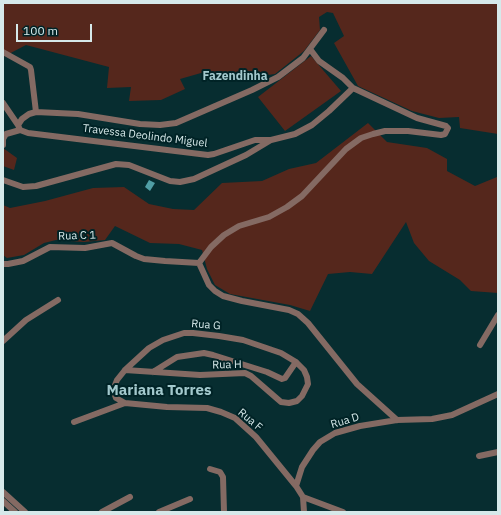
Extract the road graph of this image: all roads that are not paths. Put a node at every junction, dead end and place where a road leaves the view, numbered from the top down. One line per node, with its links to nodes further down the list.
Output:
1 (324, 30): 2 (street)
2 (310, 49): 4 (street); 6 (street)
3 (3, 52): 6 (street)
4 (353, 88): 8 (street); 11 (street)
5 (3, 103): 7 (street)
6 (36, 112): 7 (street)
7 (19, 127): 8 (street, Travessa Deolindo Miguel); 9 (street)
8 (271, 140): 10 (street)
9 (3, 145)
10 (3, 180)
11 (199, 262): 12 (street, Rua C 1); 22 (street)
12 (3, 264)
13 (58, 300): 15 (street)
14 (498, 315): 16 (street)
15 (3, 341)
16 (480, 345)
17 (296, 362): 18 (street, Rua G); 19 (street); 19 (street, Rua H)
18 (125, 370): 19 (street, Rua H); 21 (street, Rua G)
19 (153, 372)
20 (496, 395): 22 (street, Rua D)
21 (125, 403): 23 (street); 27 (street, Rua F)
22 (401, 420): 27 (street, Rua D)
23 (74, 422)
24 (498, 452): 25 (street)
25 (479, 456)
26 (210, 469): 37 (street)
27 (296, 486): 30 (street, Rua F)
28 (3, 492): 34 (street)
29 (130, 497): 35 (street)
30 (303, 497): 38 (street); 39 (street)
31 (190, 499): 36 (street)
32 (3, 501): 33 (street)
33 (15, 512)
34 (25, 512)
35 (102, 512)
36 (159, 512)
37 (224, 512)
38 (304, 512)
39 (343, 512)

